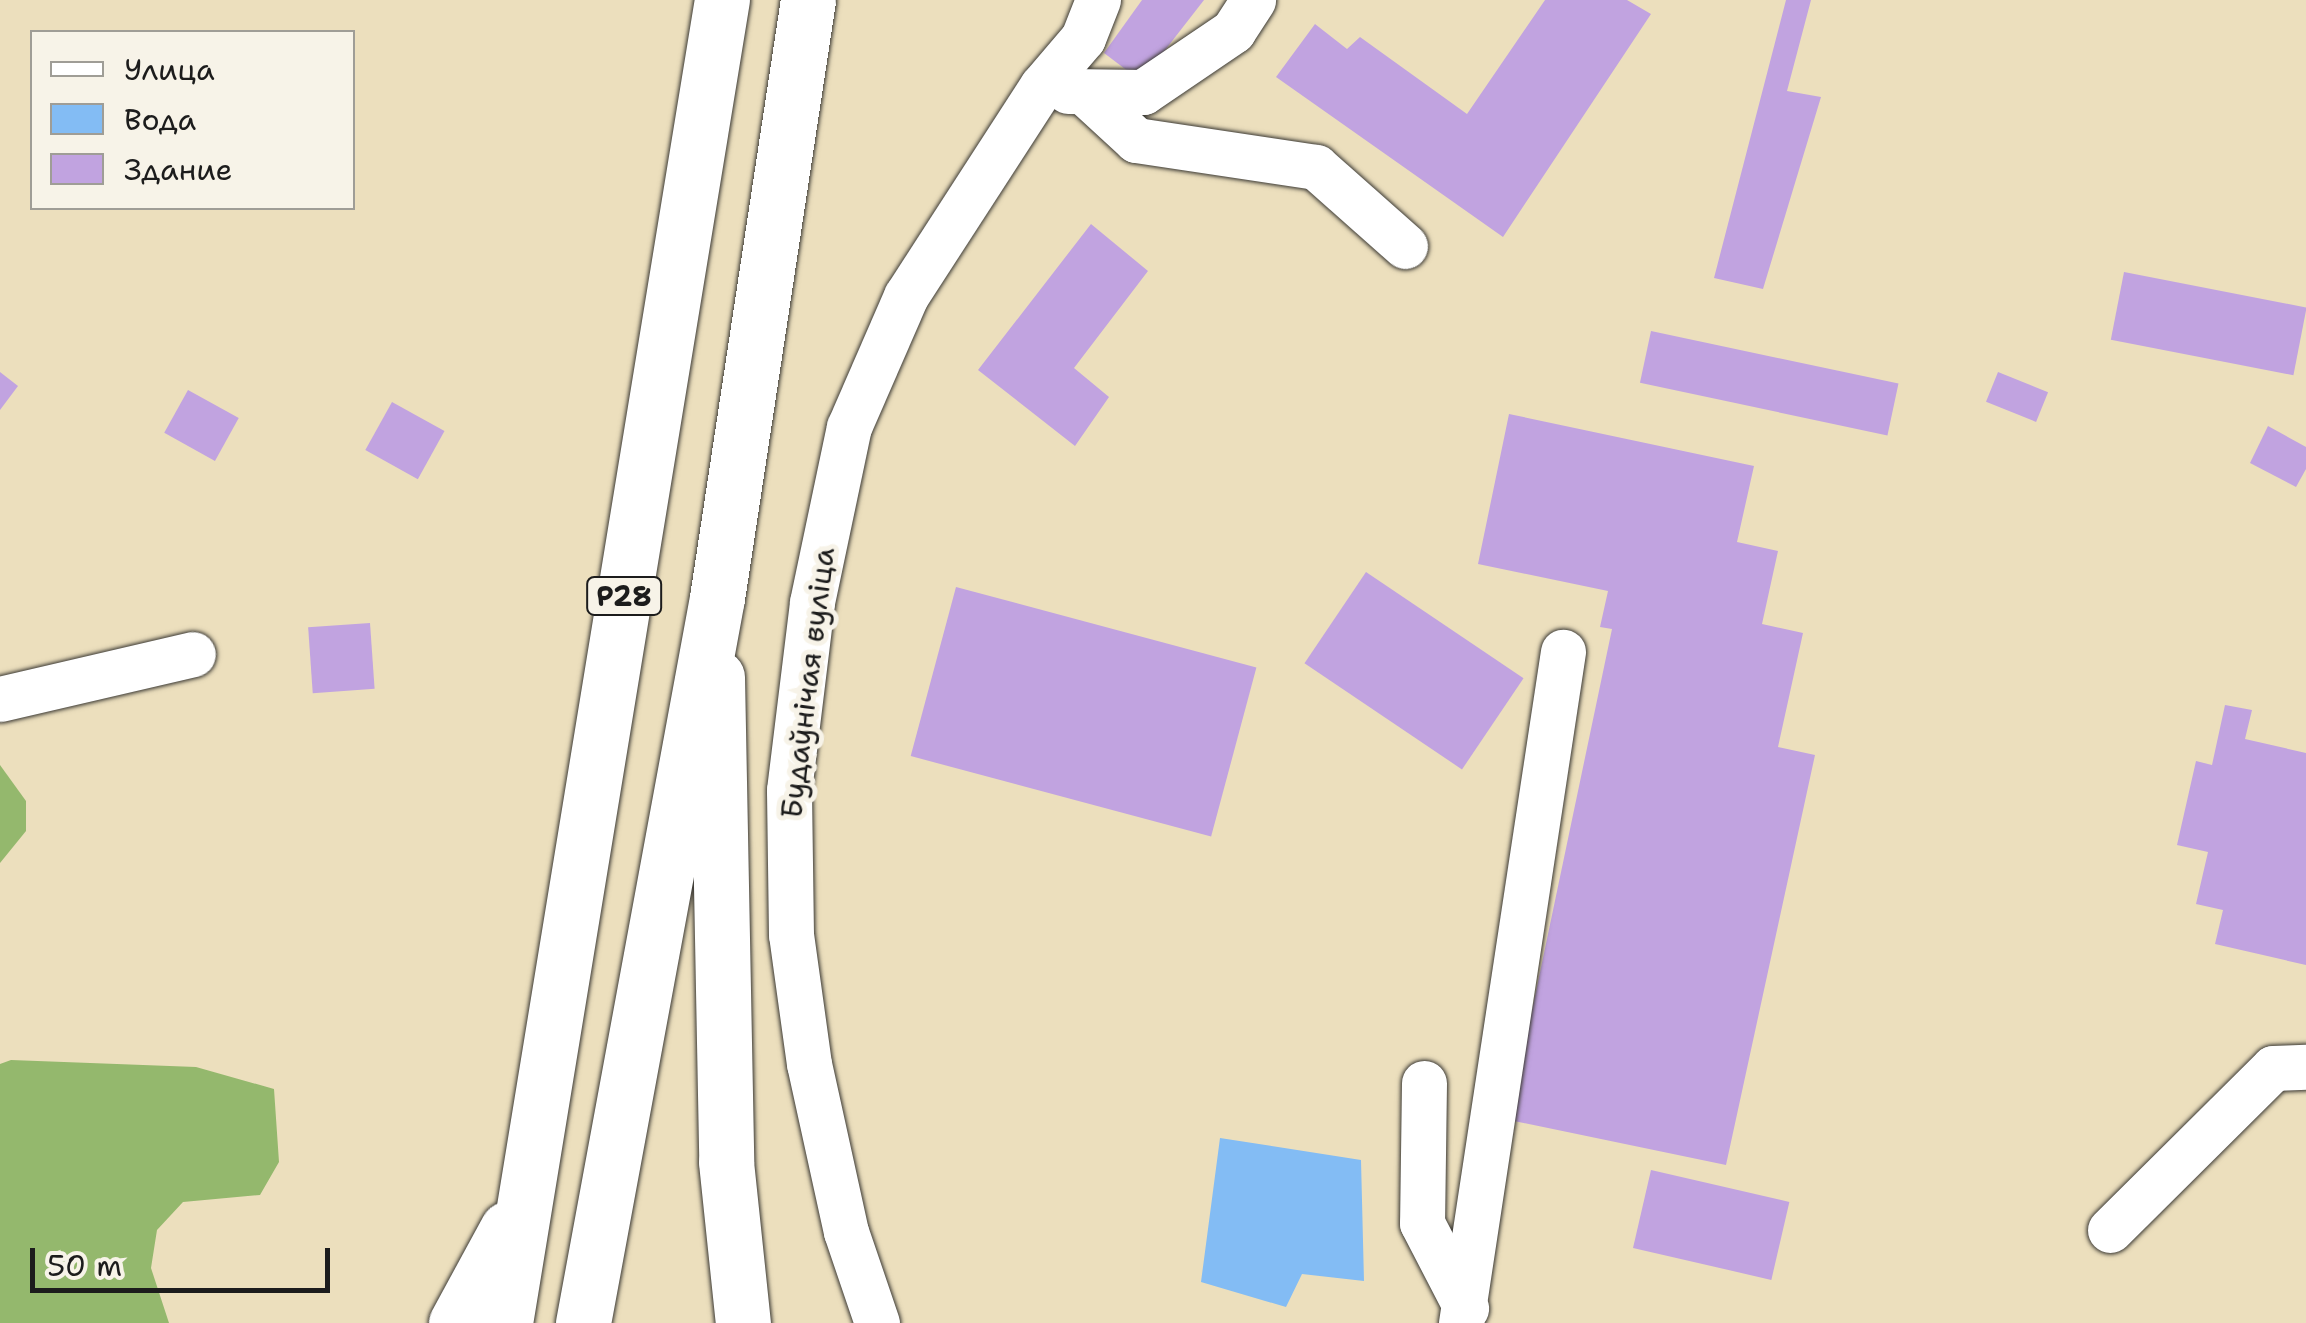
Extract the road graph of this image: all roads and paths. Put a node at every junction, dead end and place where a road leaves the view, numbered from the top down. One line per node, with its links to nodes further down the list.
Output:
1 (722, 0): 14 (main road, Р28)
2 (808, 0): 8 (main road)
3 (1098, 0): 5 (street, Будаўнічая вуліца)
4 (1253, 0): 6 (street)
5 (1042, 86): 6 (street); 21 (street, Будаўнічая вуліца)
6 (1086, 94): 7 (street)
7 (1405, 246)
8 (716, 598): 19 (main road); 20 (main road)
9 (1564, 652): 16 (street)
10 (193, 654): 11 (street)
11 (0, 699)
12 (2306, 1067): 15 (street)
13 (1424, 1084): 16 (street)
14 (527, 1191): 17 (main road); 18 (main road, Р28)
15 (2110, 1230)
16 (1464, 1315)
17 (456, 1323)
18 (505, 1323)
19 (584, 1323)
20 (743, 1323)
21 (877, 1323)

